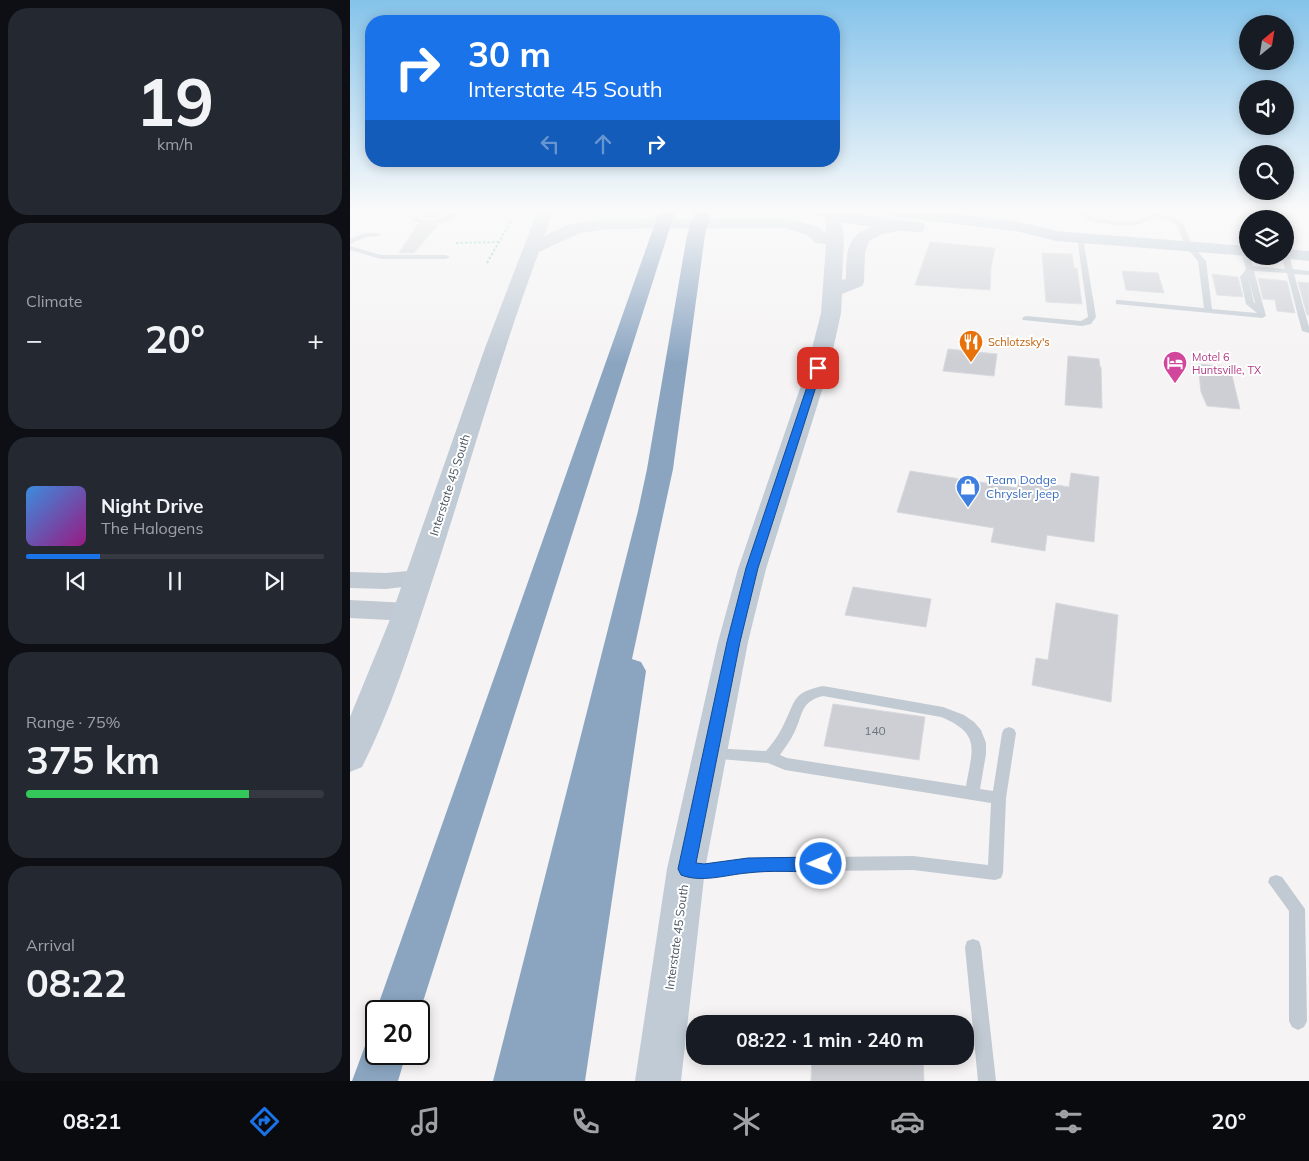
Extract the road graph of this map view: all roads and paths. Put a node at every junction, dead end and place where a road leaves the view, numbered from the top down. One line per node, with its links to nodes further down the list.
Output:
1 (525, 262): 18 (main road, Interstate 45 South)
2 (650, 262): 31 (highway)
3 (692, 262): 17 (highway)
4 (834, 262): 12 (main road, Interstate 45 South)
5 (854, 262): 12 (main road)
6 (1084, 262): 15 (lane)
7 (1202, 262): 14 (lane)
8 (1294, 264): 11 (lane)
9 (1246, 265): 14 (lane)
10 (1288, 265): 16 (lane)
11 (1309, 273)
12 (832, 291): 23 (main road, Interstate 45 South)
13 (1119, 302): 14 (lane)
14 (1208, 310)
15 (1026, 318)
16 (1309, 332)
17 (651, 511): 35 (highway); 36 (highway)
18 (419, 578): 19 (street); 21 (main road, Interstate 45 South)
19 (350, 580)
20 (350, 609): 21 (street)
21 (409, 612): 24 (main road, Interstate 45 South)
22 (1009, 733): 27 (lane)
23 (709, 754): 25 (lane); 28 (main road, Interstate 45 South)
24 (350, 757)
25 (770, 758): 26 (lane); 26 (lane)
26 (972, 794): 27 (lane)
27 (999, 798): 28 (lane)
28 (686, 869): 37 (main road, Interstate 45 South)
29 (1276, 882): 32 (lane)
30 (973, 947): 38 (lane)
31 (402, 1000)
32 (1298, 1021)
33 (380, 1065): 34 (highway)
34 (375, 1081)
35 (516, 1081)
36 (562, 1081)
37 (658, 1081)
38 (987, 1081)

